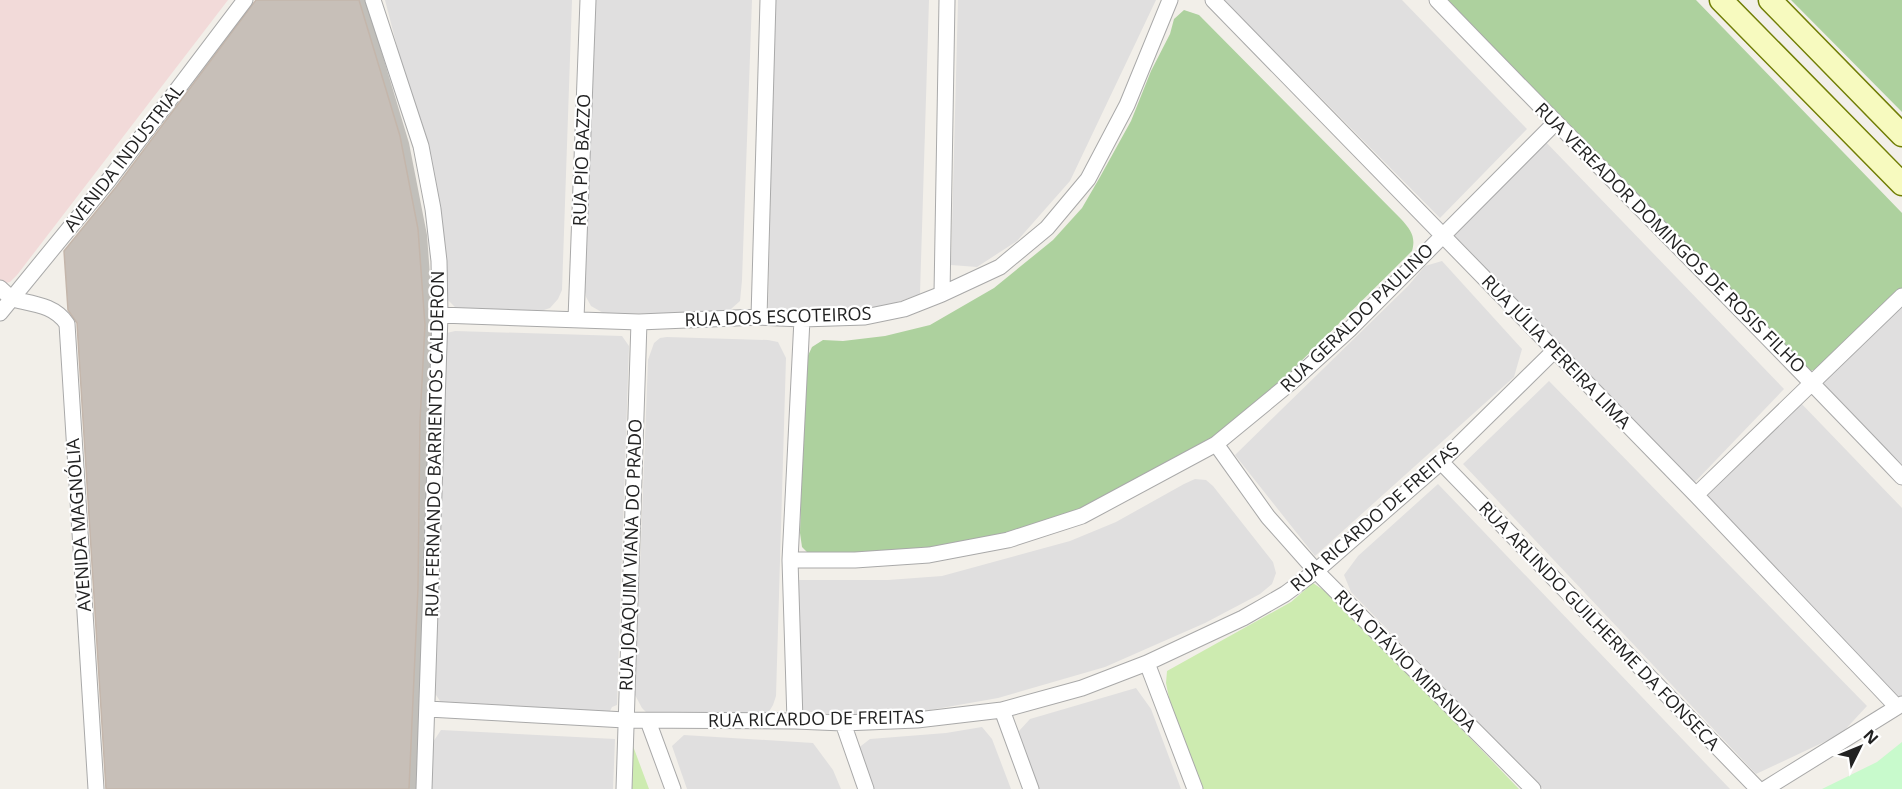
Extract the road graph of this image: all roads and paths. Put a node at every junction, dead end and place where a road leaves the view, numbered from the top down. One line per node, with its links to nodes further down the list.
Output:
1 (245, 0): 18 (street, AVENIDA INDUSTRIAL)
2 (373, 0): 20 (street, RUA FERNANDO BARRIENTOS CALDERON)
3 (588, 0): 22 (street, RUA PIO BAZZO)
4 (768, 0): 21 (street)
5 (947, 0): 16 (street)
6 (1170, 0): 16 (street, RUA DOS ESCOTEIROS)
7 (1213, 0): 14 (street, RUA JÚLIA PEREIRA LIMA)
8 (1437, 0): 11 (street, RUA VEREADOR DOMINGOS DE ROSIS FILHO)
9 (1721, 0): 13 (street)
10 (1770, 0): 12 (street)
11 (1555, 123): 14 (street, RUA GERALDO PAULINO); 26 (street, RUA VEREADOR DOMINGOS DE ROSIS FILHO)
12 (1902, 135)
13 (1902, 184)
14 (1442, 235): 25 (street, RUA JÚLIA PEREIRA LIMA); 27 (street, RUA GERALDO PAULINO)
15 (0, 288): 18 (street)
16 (942, 294): 23 (street, RUA DOS ESCOTEIROS)
17 (1902, 296): 26 (street)
18 (12, 299): 19 (street, AVENIDA INDUSTRIAL); 41 (street, AVENIDA MAGNÓLIA)
19 (0, 313)
20 (440, 315): 22 (street, RUA DOS ESCOTEIROS); 35 (street, RUA FERNANDO BARRIENTOS CALDERON)
21 (759, 317): 23 (street, RUA DOS ESCOTEIROS); 24 (street, RUA DOS ESCOTEIROS)
22 (576, 319): 24 (street, RUA DOS ESCOTEIROS)
23 (802, 319): 31 (street)
24 (639, 322): 37 (street, RUA JOAQUIM VIANA DO PRADO)
25 (1554, 351): 28 (street, RUA RICARDO DE FREITAS); 30 (street, RUA JÚLIA PEREIRA LIMA)
26 (1813, 383): 29 (street, RUA VEREADOR DOMINGOS DE ROSIS FILHO); 30 (street)
27 (1216, 444): 31 (street, RUA GERALDO PAULINO); 32 (street, RUA OTÁVIO MIRANDA)
28 (1441, 462): 32 (street, RUA RICARDO DE FREITAS); 49 (street, RUA ARLINDO GUILHERME DA FONSECA)
29 (1902, 477)
30 (1696, 495): 34 (street, RUA JÚLIA PEREIRA LIMA)
31 (790, 560): 39 (street)
32 (1316, 571): 33 (street, RUA RICARDO DE FREITAS); 48 (street, RUA OTÁVIO MIRANDA)
33 (1147, 663): 36 (street, RUA RICARDO DE FREITAS); 47 (street)
34 (1900, 705): 50 (street)
35 (428, 709): 37 (street, RUA RICARDO DE FREITAS); 42 (street, RUA FERNANDO BARRIENTOS CALDERON)
36 (1002, 710): 40 (street, RUA RICARDO DE FREITAS); 46 (street)
37 (625, 720): 38 (street, RUA RICARDO DE FREITAS); 43 (street, RUA JOAQUIM VIANA DO PRADO)
38 (648, 720): 39 (street, RUA RICARDO DE FREITAS); 44 (street)
39 (795, 721): 40 (street, RUA RICARDO DE FREITAS)
40 (843, 723): 45 (street)
41 (96, 789)
42 (424, 789)
43 (624, 789)
44 (673, 789)
45 (866, 789)
46 (1031, 789)
47 (1195, 789)
48 (1533, 789)
49 (1758, 789)
50 (1765, 789)

